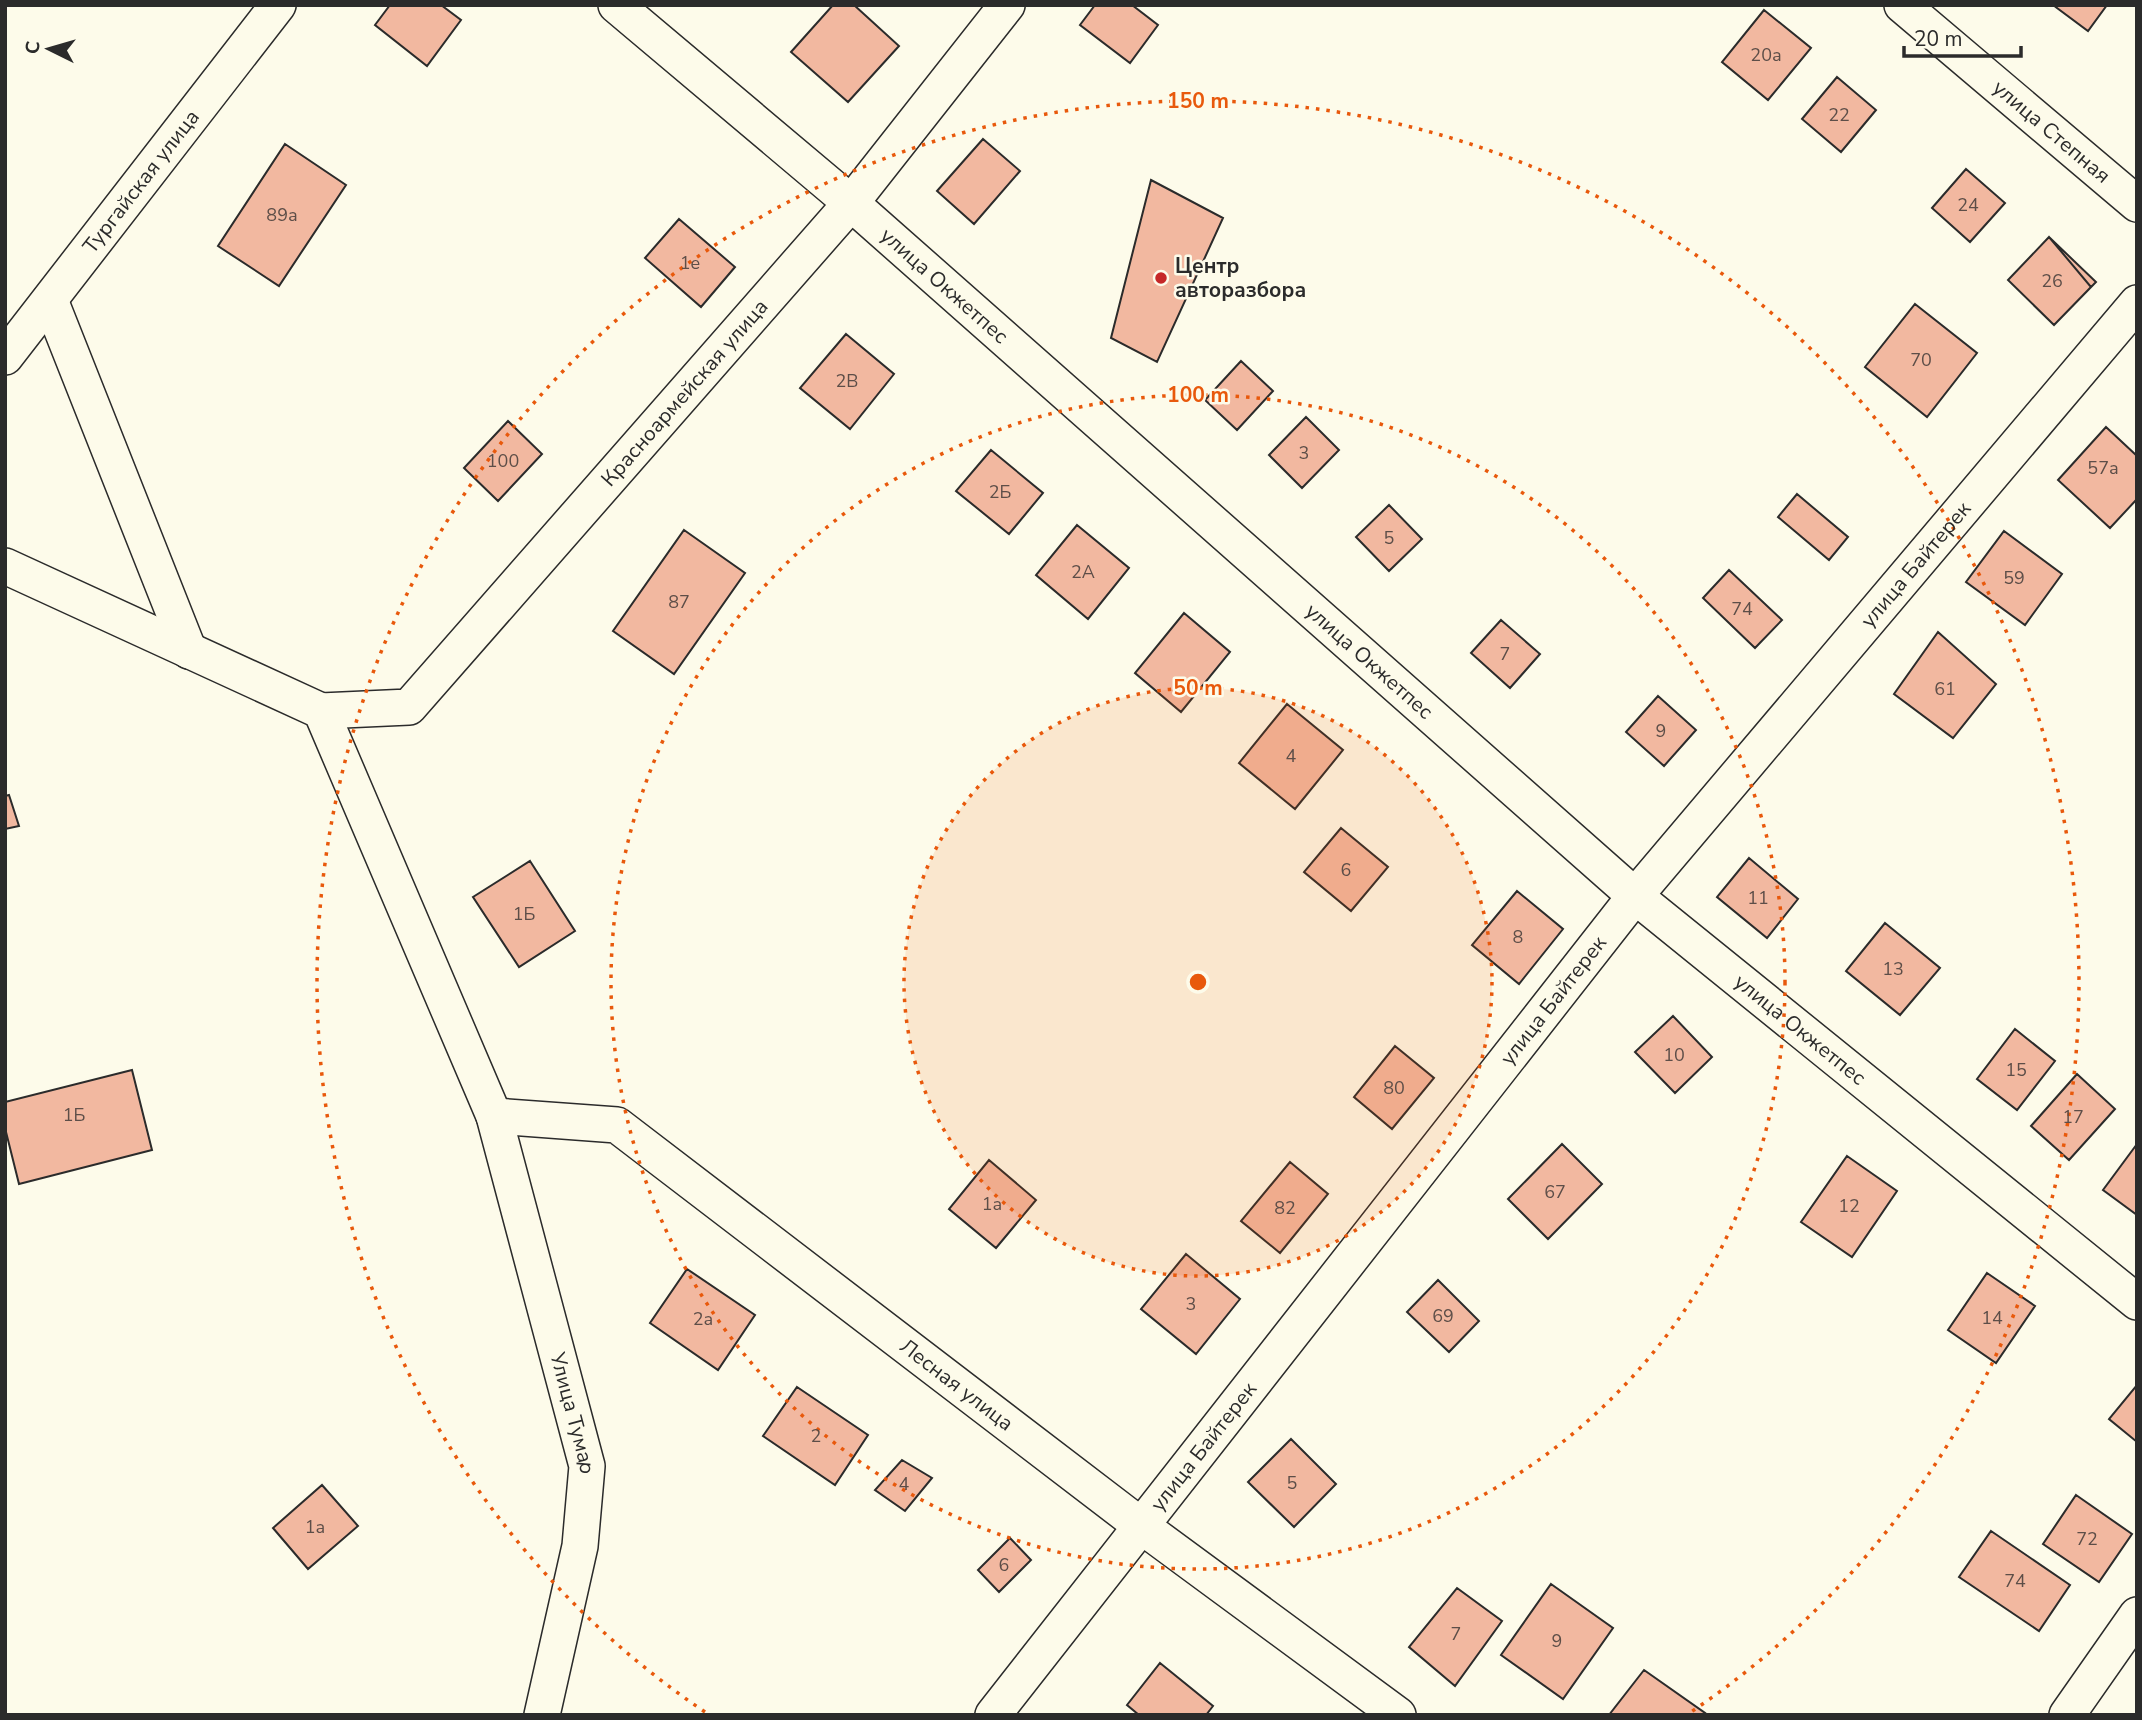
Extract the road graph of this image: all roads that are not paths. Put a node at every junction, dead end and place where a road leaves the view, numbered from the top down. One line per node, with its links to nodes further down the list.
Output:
1 (278, 5): 7 (street, Тургайская улица)
2 (616, 5): 5 (street, улица Окжетпес)
3 (1007, 5): 5 (street, Красноармейская улица)
4 (1902, 5): 6 (street, улица Степная)
5 (851, 203): 12 (street, Красноармейская улица); 13 (street, улица Окжетпес)
6 (2137, 204)
7 (50, 300): 9 (street, Тургайская улица); 11 (street)
8 (2137, 303): 13 (street, улица Байтерек)
9 (5, 357)
10 (5, 566): 11 (street)
11 (189, 650): 12 (street)
12 (321, 711): 14 (street, Улица Тумар)
13 (1634, 896): 15 (street, улица Окжетпес); 16 (street, улица Байтерек)
14 (494, 1116): 16 (street, Лесная улица); 18 (street, Улица Тумар)
15 (2137, 1302)
16 (1140, 1525): 19 (street, улица Байтерек); 20 (street, Лесная улица)
17 (2137, 1615): 21 (street)
18 (542, 1715)
19 (993, 1715)
20 (1398, 1715)
21 (2067, 1715)

